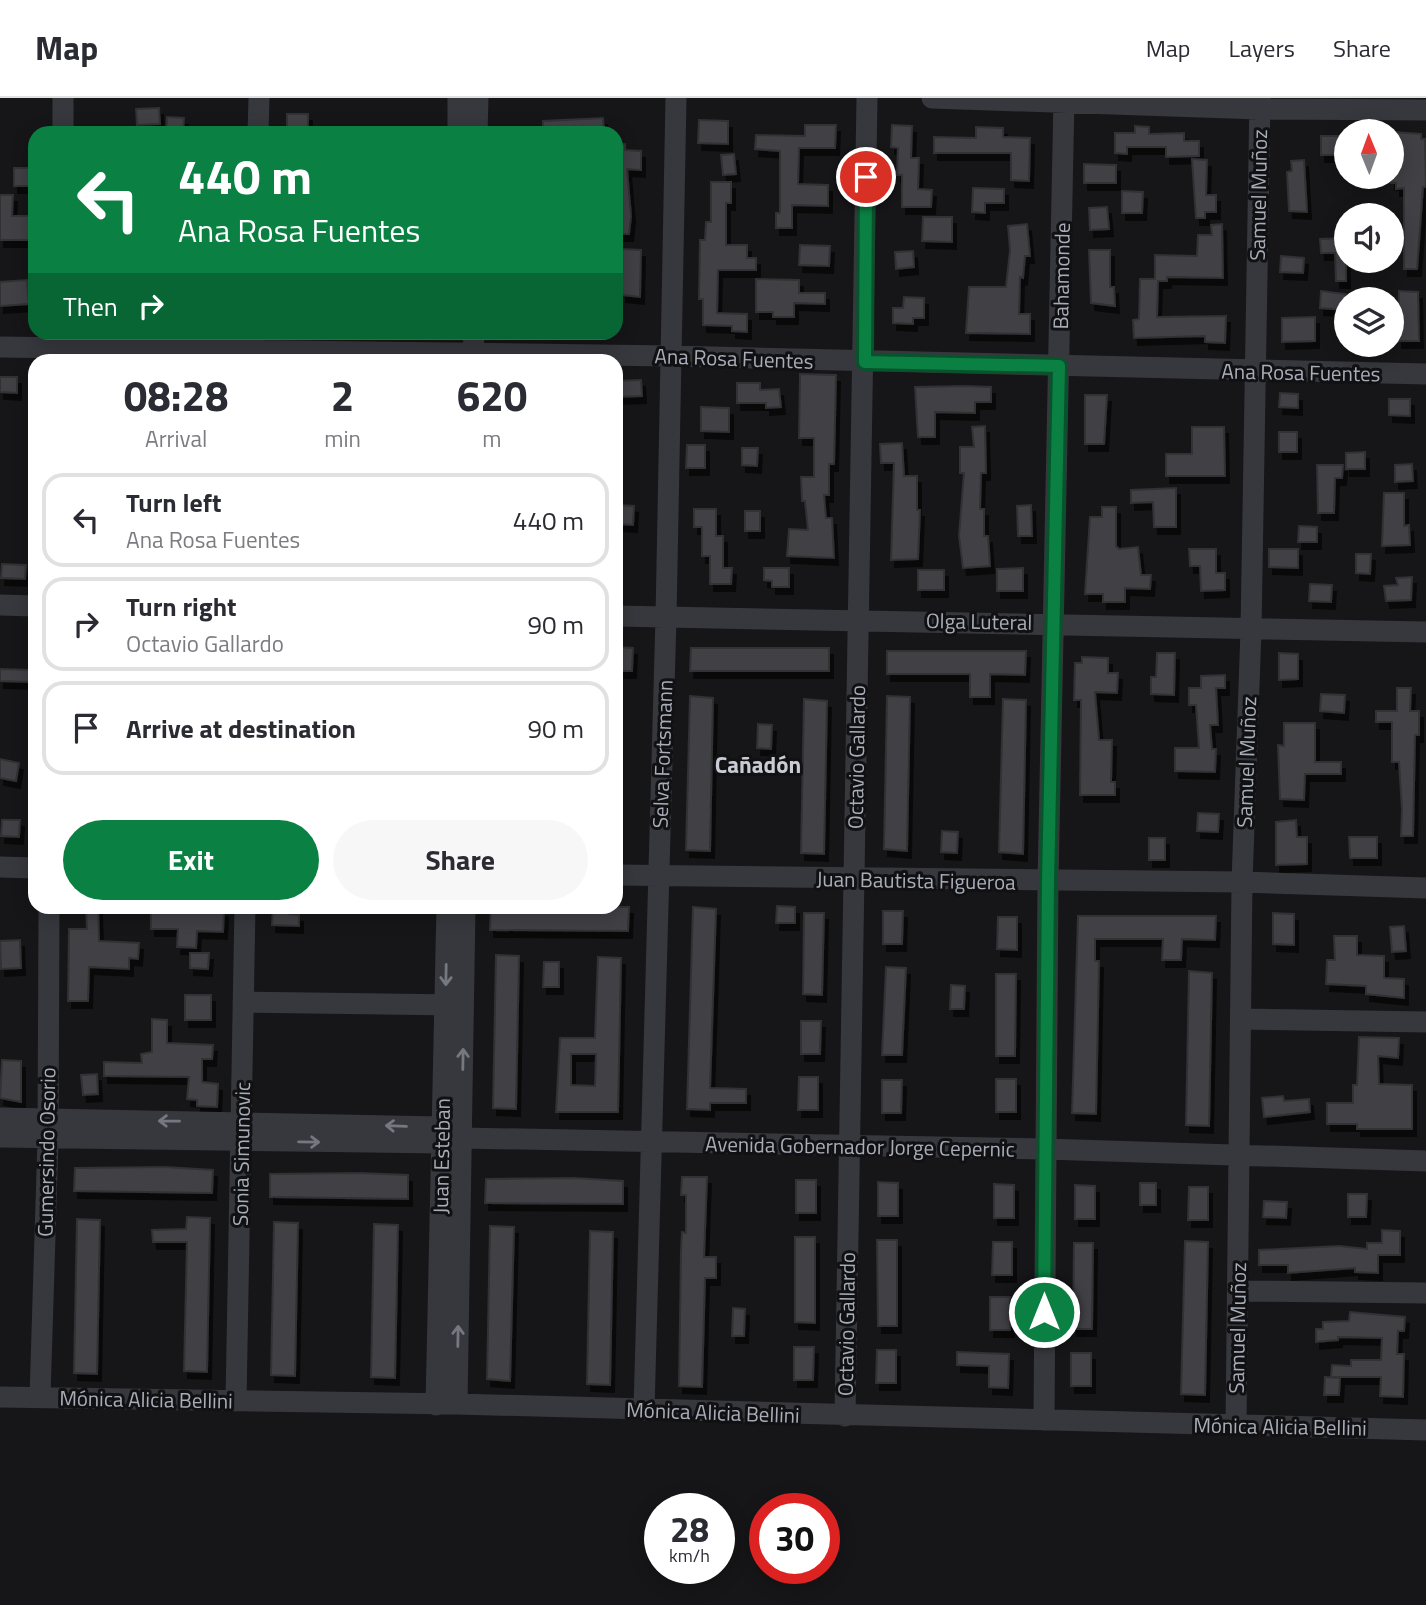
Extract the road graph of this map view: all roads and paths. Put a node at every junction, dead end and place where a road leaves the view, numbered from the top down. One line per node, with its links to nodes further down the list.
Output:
1 (63, 98): 11 (street)
2 (259, 98): 12 (street)
3 (458, 98): 13 (street)
4 (478, 98): 14 (street)
5 (676, 98): 21 (street, Selva Fortsmann)
6 (867, 98): 22 (street, Octavio Gallardo)
7 (932, 98): 8 (street)
8 (1064, 101): 9 (street); 23 (street, Bahamonde)
9 (1260, 103): 10 (street); 24 (street, Samuel Muñoz)
10 (1426, 110)
11 (63, 126)
12 (258, 126)
13 (458, 126)
14 (477, 126)
15 (0, 347): 16 (street, Ana Rosa Fuentes)
16 (59, 347): 17 (street, Ana Rosa Fuentes)
17 (254, 348): 18 (street, Ana Rosa Fuentes)
18 (463, 352): 19 (street, Ana Rosa Fuentes)
19 (567, 354)
20 (623, 355): 21 (street, Ana Rosa Fuentes)
21 (671, 356): 22 (street, Ana Rosa Fuentes); 29 (street, Selva Fortsmann)
22 (865, 362): 23 (street, Ana Rosa Fuentes); 30 (street, Octavio Gallardo)
23 (1059, 366): 24 (street, Ana Rosa Fuentes); 31 (street, Bahamonde)
24 (1255, 370): 25 (street, Ana Rosa Fuentes); 32 (street, Samuel Muñoz)
25 (1426, 374)
26 (0, 605): 27 (street)
27 (28, 606)
28 (623, 616): 29 (street, Olga Luteral)
29 (666, 617): 30 (street, Olga Luteral); 37 (street, Selva Fortsmann)
30 (858, 619): 31 (street, Olga Luteral); 38 (street, Octavio Gallardo)
31 (1056, 622): 32 (street, Olga Luteral); 39 (street, Bahamonde)
32 (1251, 630): 33 (street, Olga Luteral); 40 (street, Samuel Muñoz)
33 (1426, 632)
34 (0, 867): 35 (street)
35 (28, 868)
36 (623, 875): 37 (street, Juan Bautista Figueroa)
37 (658, 875): 38 (street, Juan Bautista Figueroa); 55 (street, Selva Fortsmann)
38 (853, 878): 39 (street, Juan Bautista Figueroa); 56 (street, Octavio Gallardo)
39 (1048, 882): 40 (street, Juan Bautista Figueroa); 57 (street, Bahamonde)
40 (1242, 882): 41 (street, Juan Bautista Figueroa); 48 (street, Samuel Muñoz)
41 (1426, 888)
42 (49, 914): 51 (street, Gumersindo Osorio)
43 (245, 914): 46 (street, Sonia Simunovic)
44 (448, 914): 47 (street, Juan Esteban, one-way to 47)
45 (464, 914): 47 (street, Juan Esteban)
46 (243, 1003): 47 (street); 52 (street, Sonia Simunovic)
47 (455, 1005): 53 (street, Juan Esteban)
48 (1241, 1019): 49 (street); 58 (street, Samuel Muñoz)
49 (1426, 1022)
50 (0, 1118): 51 (street, Avenida Gobernador Jorge Cepernic)
51 (48, 1129): 52 (street, Avenida Gobernador Jorge Cepernic); 54 (street, Avenida Gobernador Jorge Cepernic); 63 (street, Gumersindo Osorio)
52 (241, 1132): 53 (street, Avenida Gobernador Jorge Cepernic); 64 (street, Sonia Simunovic)
53 (448, 1136): 55 (street, Avenida Gobernador Jorge Cepernic); 65 (street, Juan Esteban)
54 (0, 1137)
55 (652, 1143): 56 (street, Avenida Gobernador Jorge Cepernic); 66 (street, Selva Fortsmann)
56 (848, 1146): 57 (street, Avenida Gobernador Jorge Cepernic); 67 (street, Octavio Gallardo)
57 (1045, 1149): 58 (street, Avenida Gobernador Jorge Cepernic); 68 (street, Bahamonde)
58 (1239, 1157): 59 (street, Avenida Gobernador Jorge Cepernic); 60 (street, Samuel Muñoz)
59 (1426, 1161)
60 (1238, 1291): 61 (street); 69 (street, Samuel Muñoz)
61 (1426, 1293)
62 (0, 1397): 63 (street, Mónica Alicia Bellini)
63 (40, 1397): 64 (street, Mónica Alicia Bellini)
64 (236, 1401): 65 (street, Mónica Alicia Bellini)
65 (447, 1404): 66 (street, Mónica Alicia Bellini)
66 (644, 1410): 67 (street, Mónica Alicia Bellini)
67 (845, 1416): 68 (street, Mónica Alicia Bellini)
68 (1044, 1420): 69 (street, Mónica Alicia Bellini)
69 (1236, 1425): 70 (street, Mónica Alicia Bellini)
70 (1426, 1430)

